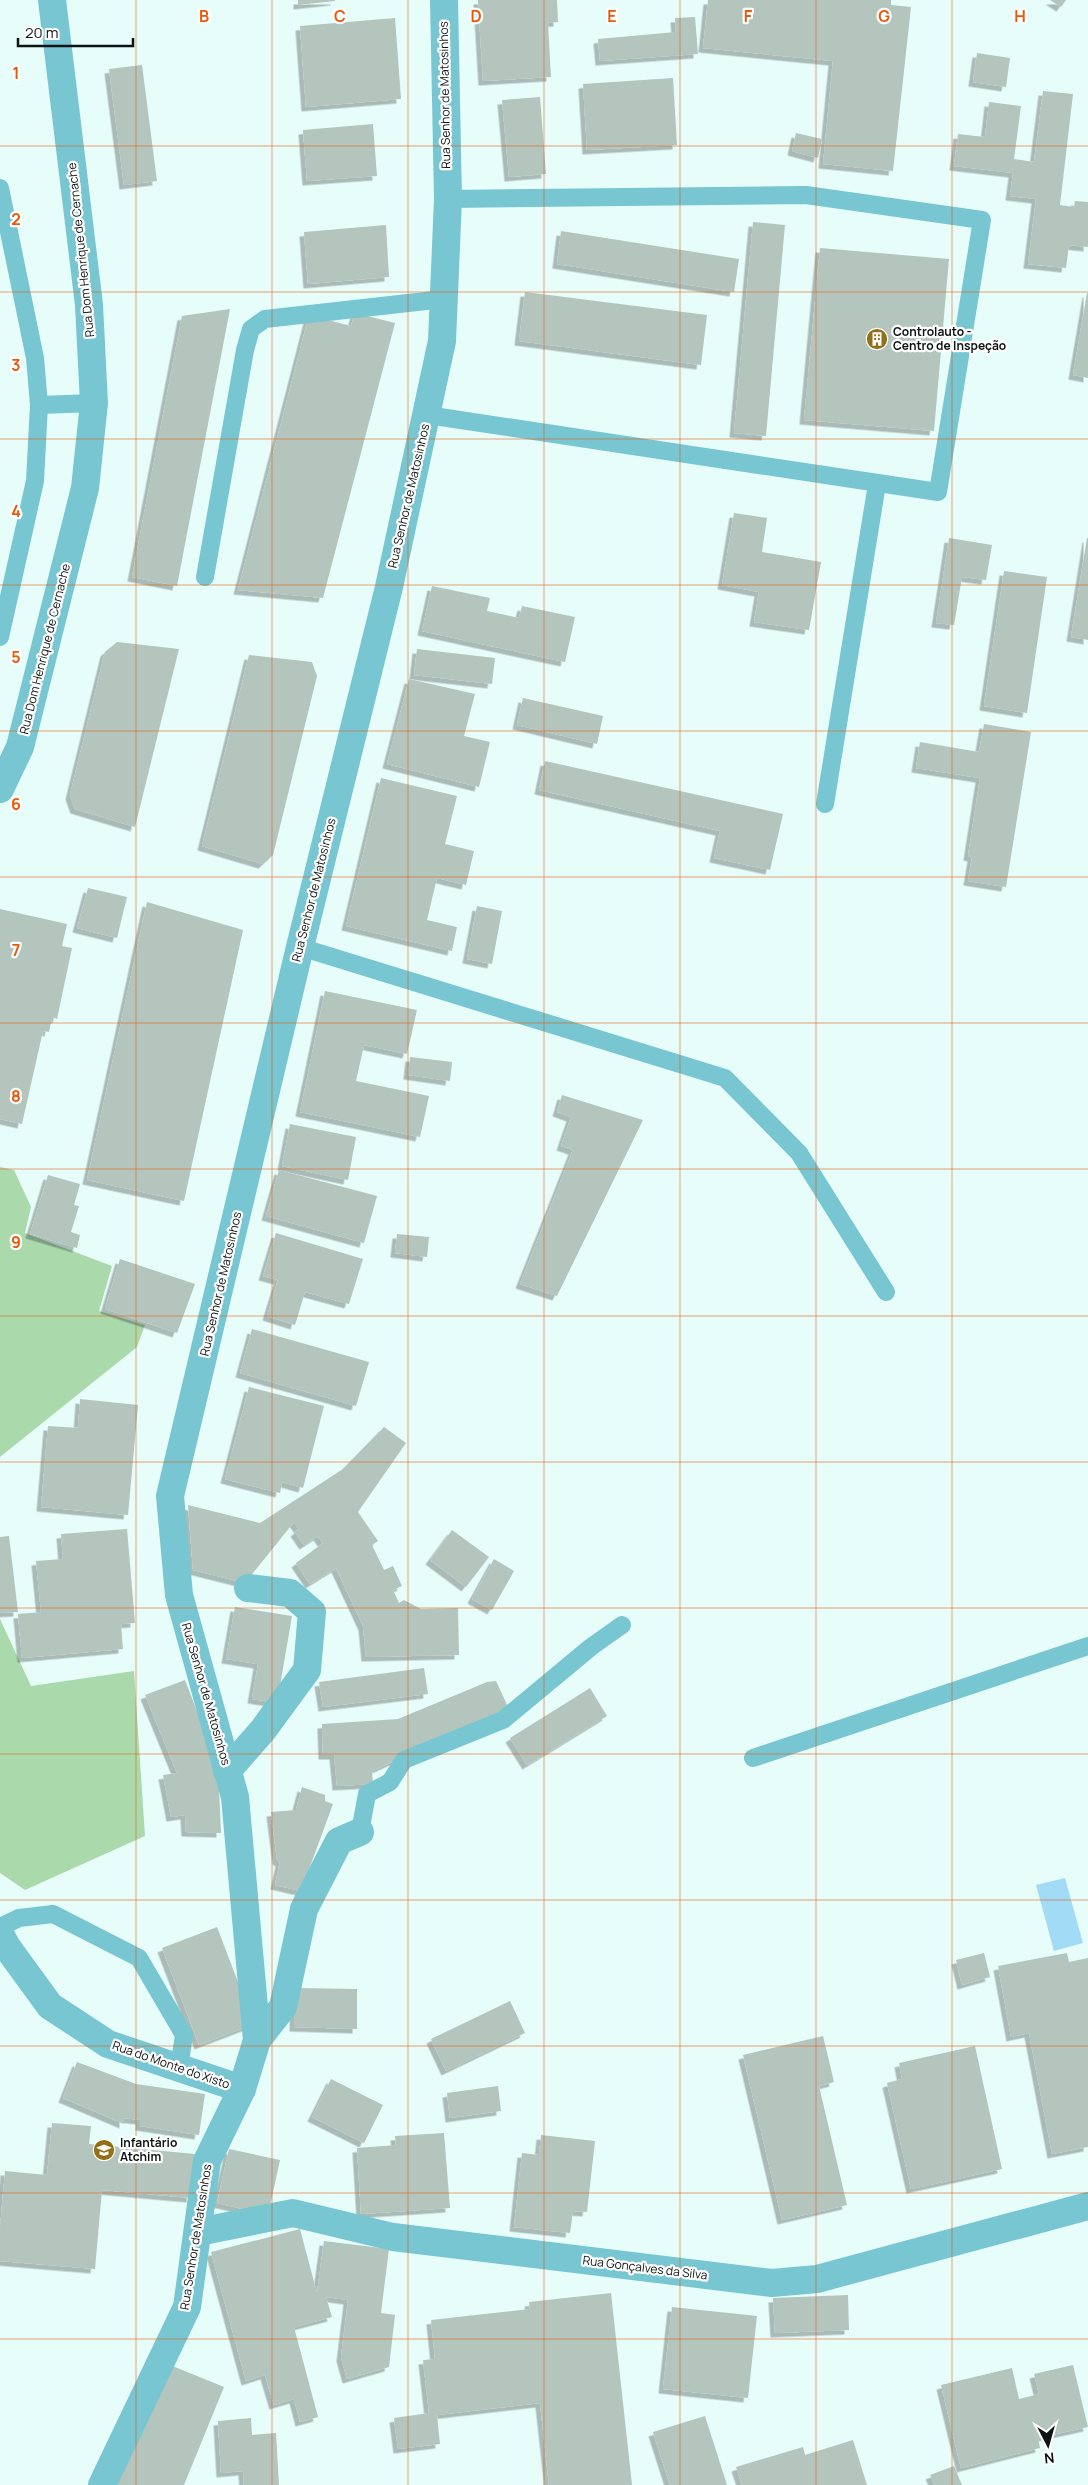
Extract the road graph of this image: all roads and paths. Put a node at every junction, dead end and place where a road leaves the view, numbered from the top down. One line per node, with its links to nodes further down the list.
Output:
1 (52, 0): 6 (street, Rua Dom Henrique de Cernache)
2 (444, 0): 4 (street, Rua Senhor de Matosinhos)
3 (0, 188): 7 (lane)
4 (448, 199): 5 (street, Rua Senhor de Matosinhos); 9 (lane)
5 (444, 299): 8 (street, Rua Senhor de Matosinhos); 10 (lane)
6 (94, 403): 7 (lane); 13 (street, Rua Dom Henrique de Cernache)
7 (39, 405): 11 (lane)
8 (427, 415): 9 (lane); 15 (street, Rua Senhor de Matosinhos)
9 (877, 484): 14 (lane)
10 (205, 577)
11 (2, 614): 12 (lane)
12 (0, 637)
13 (0, 789)
14 (825, 804)
15 (300, 947): 16 (lane); 21 (street, Rua Senhor de Matosinhos)
16 (886, 1292)
17 (248, 1588): 21 (street, Rua Senhor de Matosinhos)
18 (622, 1625): 22 (lane)
19 (1088, 1646): 20 (lane)
20 (753, 1758)
21 (228, 1771): 24 (street, Rua Senhor de Matosinhos)
22 (360, 1832): 24 (street)
23 (2, 1940): 25 (street, Rua do Monte do Xisto); 25 (lane)
24 (257, 2040): 26 (street, Rua Senhor de Matosinhos)
25 (179, 2068): 26 (street, Rua do Monte do Xisto)
26 (242, 2089): 28 (street, Rua Senhor de Matosinhos)
27 (1088, 2206): 28 (street, Rua Gonçalves da Silva)
28 (198, 2232): 29 (street, Rua Senhor de Matosinhos)
29 (102, 2485)

